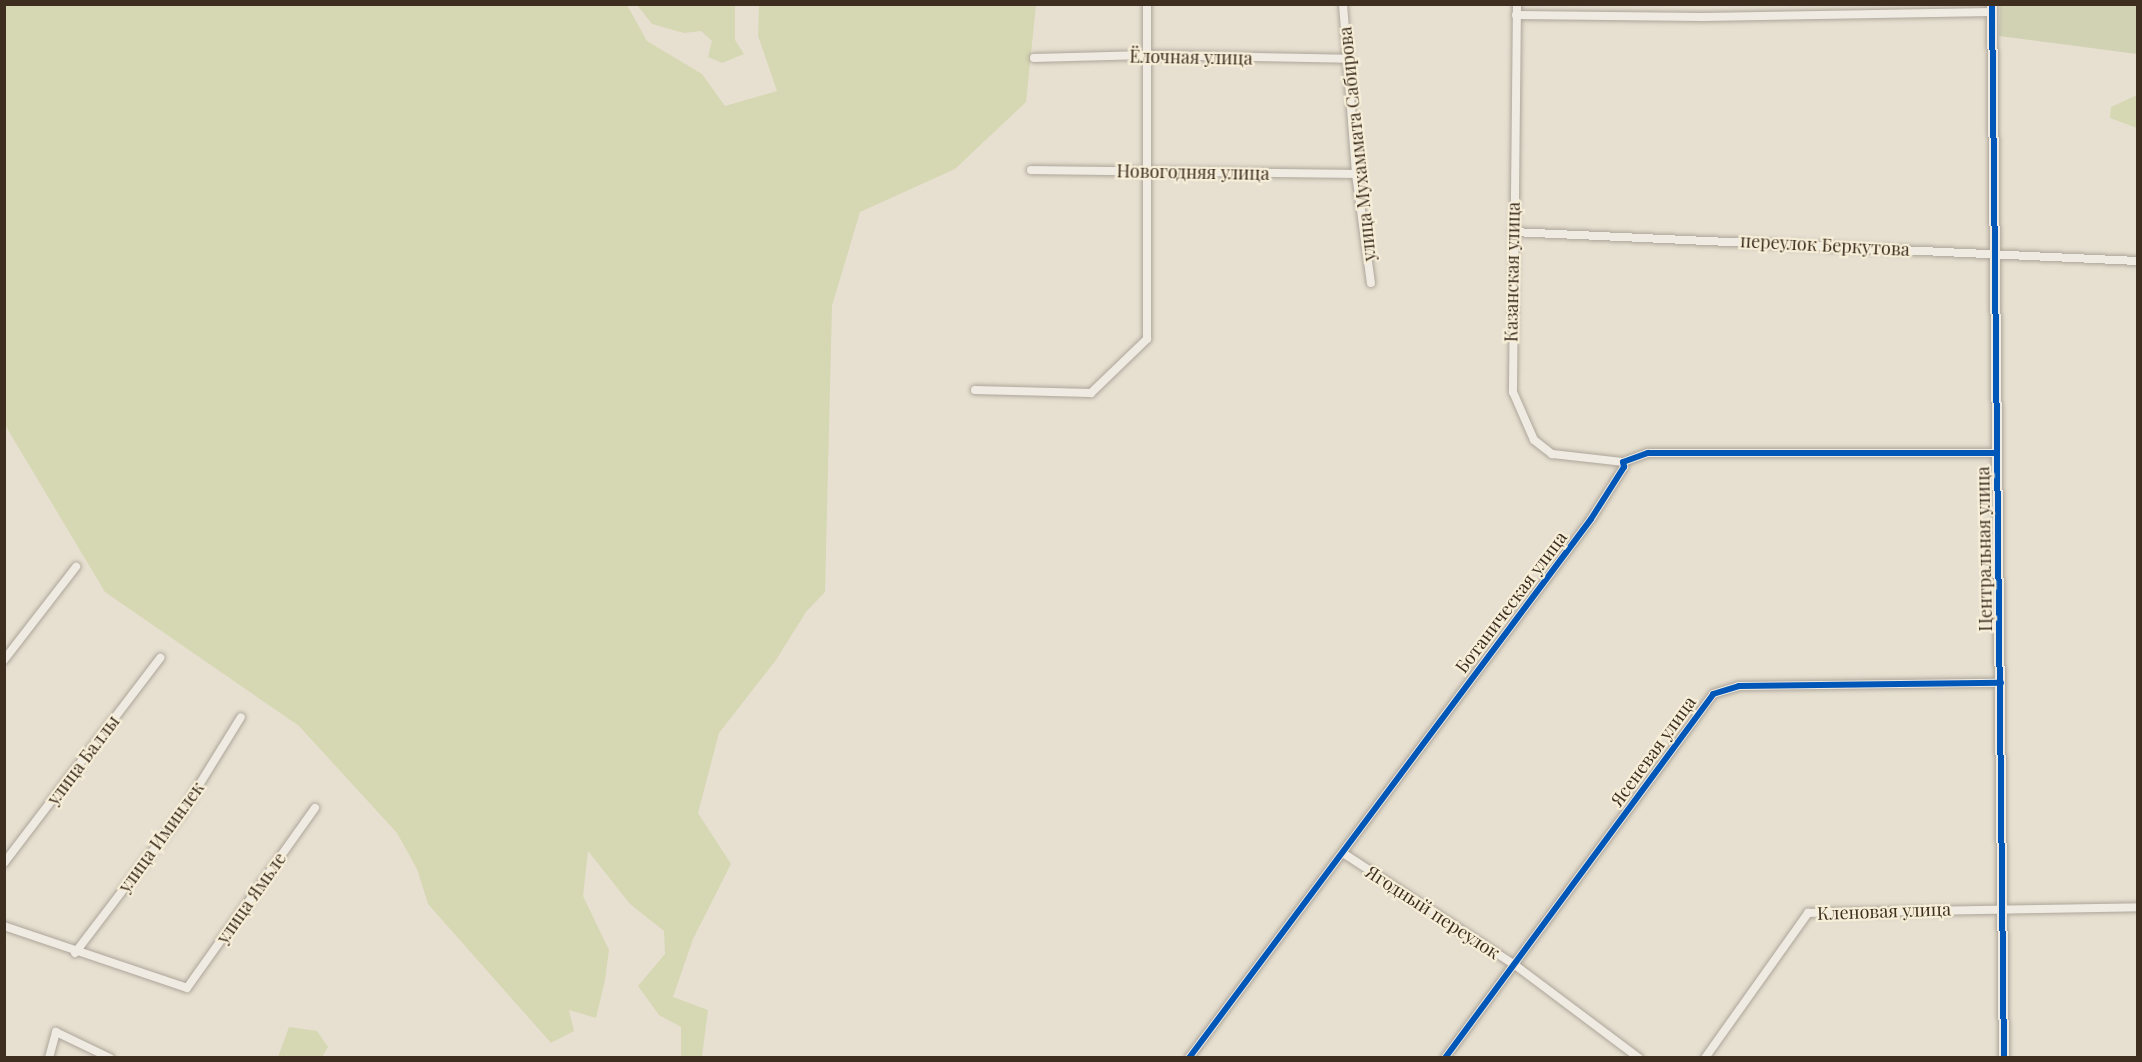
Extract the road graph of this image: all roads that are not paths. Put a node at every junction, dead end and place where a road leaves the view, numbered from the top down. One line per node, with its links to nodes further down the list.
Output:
1 (1147, 4): 6 (street)
2 (1343, 4): 8 (street, улица Мухаммата Сабирова)
3 (1517, 4): 5 (street, Казанская улица)
4 (1992, 8): 5 (street); 13 (street, Центральная улица)
5 (1516, 15): 12 (street, Казанская улица)
6 (1148, 55): 7 (street, Ёлочная улица); 8 (street, Ёлочная улица); 10 (street)
7 (1034, 58)
8 (1348, 59): 11 (street, улица Мухаммата Сабирова)
9 (1030, 170): 10 (street, Новогодняя улица)
10 (1147, 170): 11 (street, Новогодняя улица); 16 (street)
11 (1356, 174): 15 (street, улица Мухаммата Сабирова)
12 (1513, 232): 13 (street, переулок Беркутова); 18 (street, Казанская улица)
13 (1993, 254): 14 (street, переулок Беркутова); 17 (street, Центральная улица)
14 (2138, 261)
15 (1371, 283)
16 (975, 390)
17 (1997, 453): 18 (street); 22 (street, Центральная улица)
18 (1623, 462): 25 (street, Ботаническая улица)
19 (76, 567): 21 (street)
20 (160, 658): 26 (street, улица Баллы)
21 (4, 660)
22 (2001, 683): 27 (street, Центральная улица); 31 (street, Ясеневая улица)
23 (241, 717): 30 (street, улица Иминлек)
24 (315, 808): 30 (street, улица Ямьле)
25 (1343, 853): 31 (street, Ягодный переулок); 34 (street, Ботаническая улица)
26 (4, 863)
27 (2003, 907): 28 (street, Кленовая улица); 37 (street, Кленовая улица); 38 (street, Центральная улица)
28 (2138, 907)
29 (4, 926): 30 (street)
30 (75, 953)
31 (1515, 965): 35 (street, Ясеневая улица); 36 (street, Ягодный переулок)
32 (49, 1058): 33 (street)
33 (110, 1058)
34 (1189, 1058)
35 (1445, 1058)
36 (1639, 1058)
37 (1704, 1058)
38 (2004, 1058)

